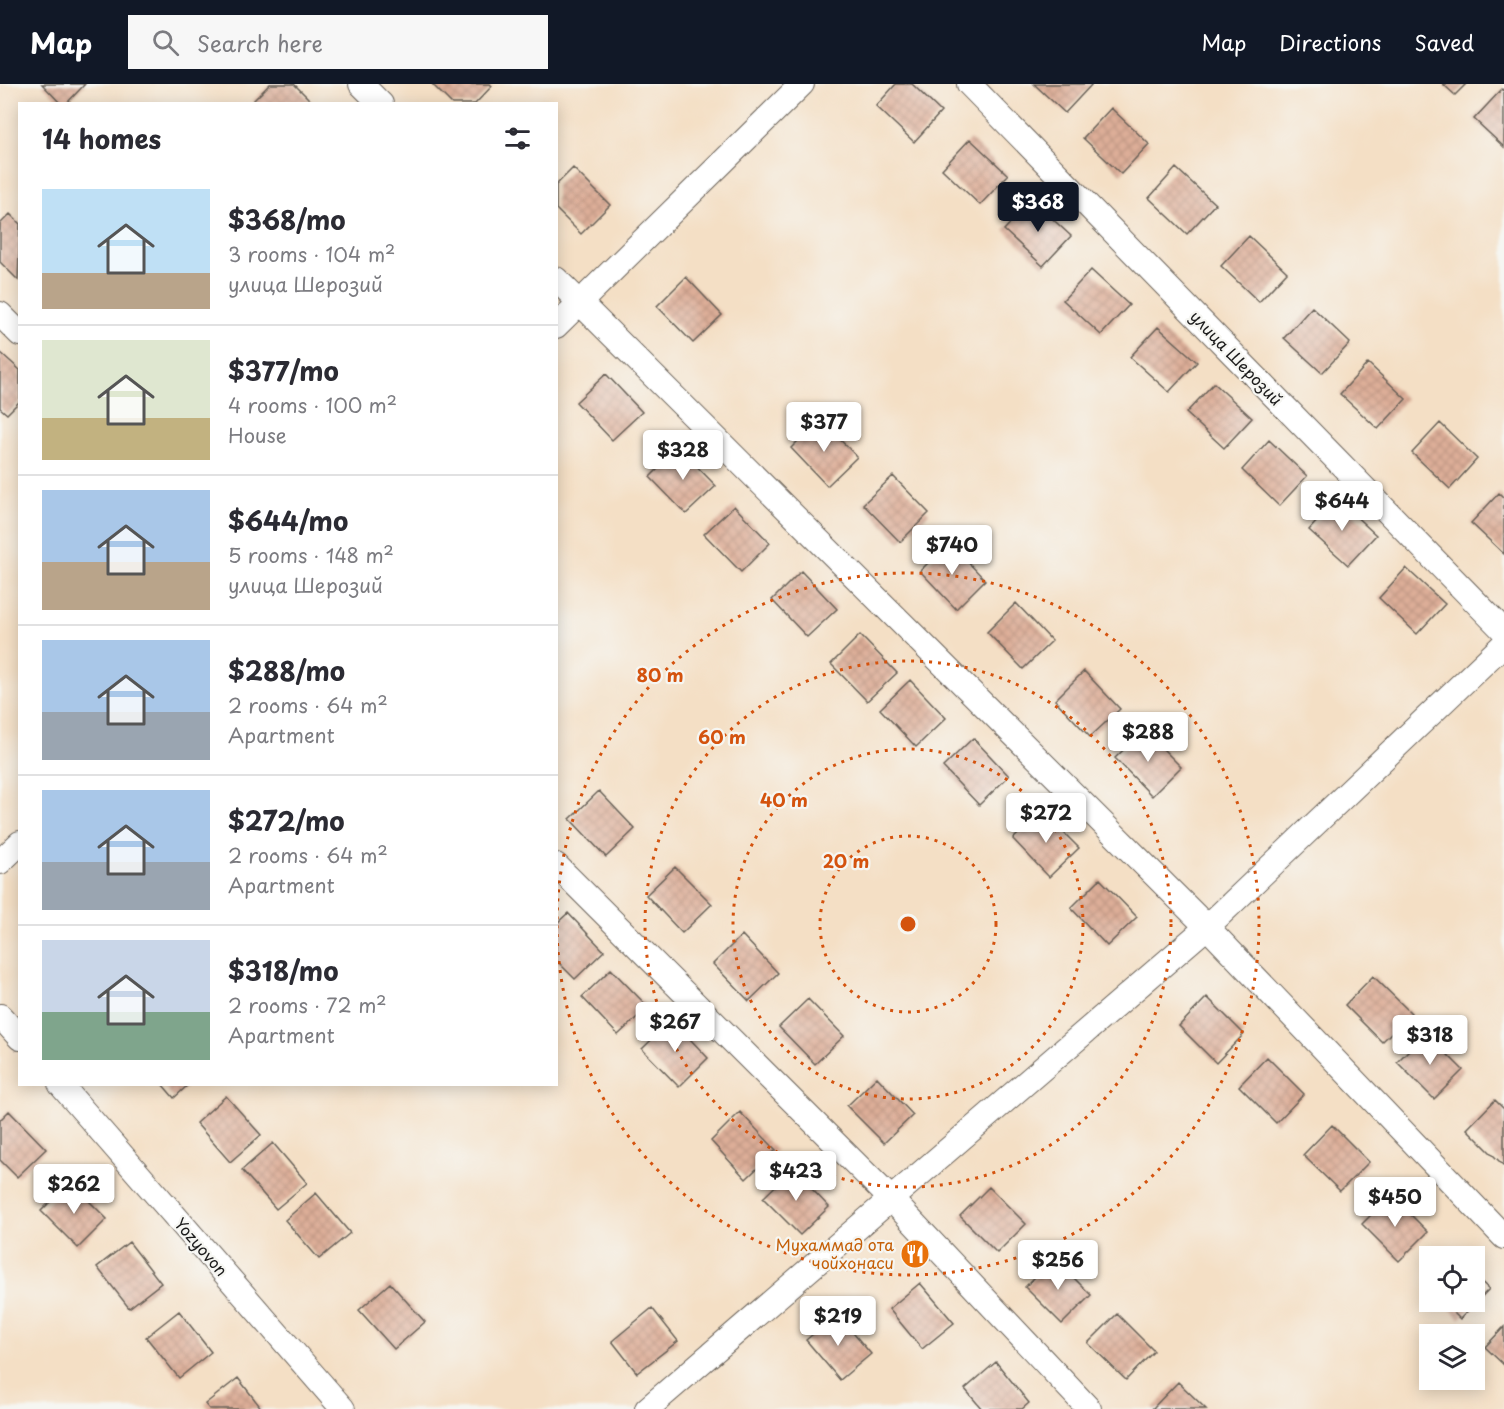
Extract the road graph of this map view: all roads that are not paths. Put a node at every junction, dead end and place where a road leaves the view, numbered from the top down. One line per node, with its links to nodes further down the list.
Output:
1 (361, 84): 4 (street)
2 (802, 84): 6 (street)
3 (969, 84): 10 (street, улица Шерозий)
4 (379, 102)
5 (558, 281): 6 (street)
6 (581, 303): 8 (street); 15 (street)
7 (0, 314): 9 (street)
8 (558, 324)
9 (18, 332)
10 (1504, 631)
11 (1504, 644): 15 (street)
12 (18, 845): 13 (street)
13 (0, 862)
14 (558, 867): 19 (street)
15 (1207, 927): 19 (street); 20 (street)
16 (0, 1016): 17 (street)
17 (18, 1036)
18 (62, 1086): 21 (street, Yozyovon)
19 (891, 1199): 22 (street); 23 (street)
20 (1504, 1237)
21 (343, 1409)
22 (646, 1409)
23 (1089, 1409)

